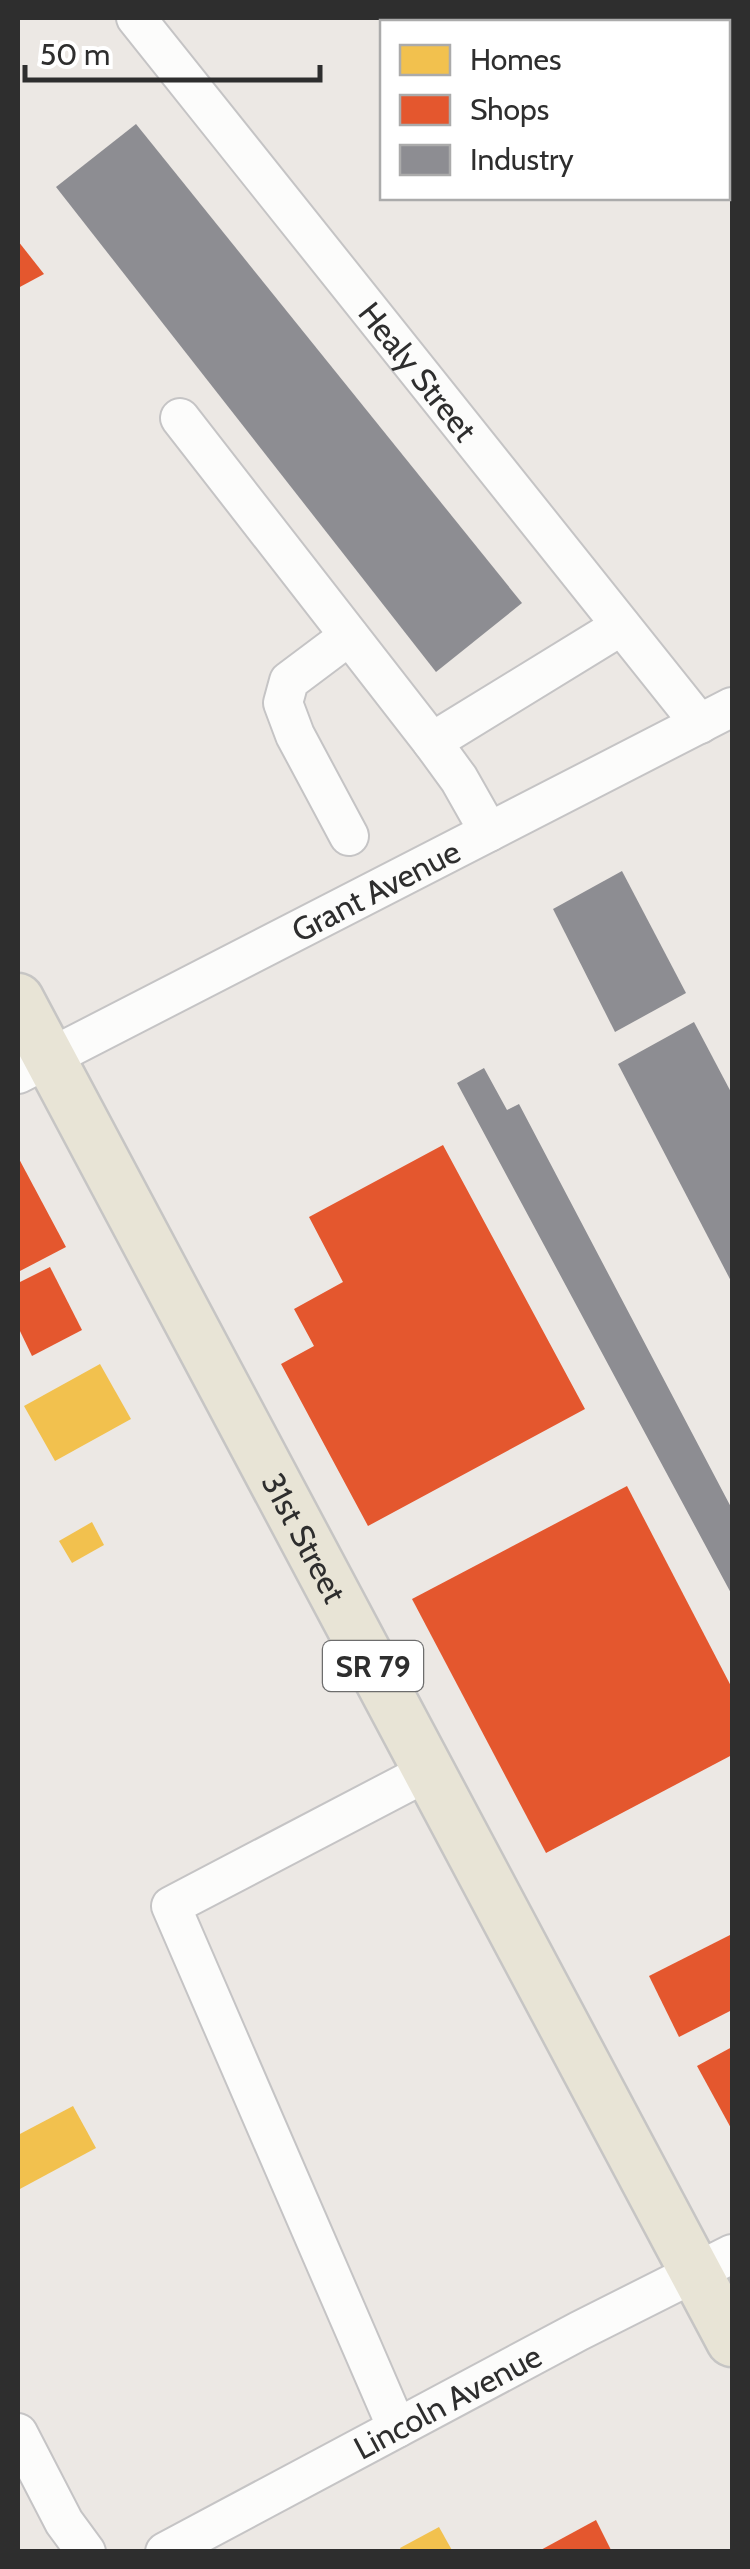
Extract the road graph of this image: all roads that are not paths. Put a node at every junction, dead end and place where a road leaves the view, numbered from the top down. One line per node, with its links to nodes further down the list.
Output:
1 (136, 18): 3 (street, Healy Street)
2 (180, 418): 4 (street)
3 (621, 626): 5 (street, Healy Street); 6 (street)
4 (349, 636): 6 (street); 8 (street)
5 (716, 716): 7 (street, Grant Avenue)
6 (432, 742): 7 (street)
7 (489, 832): 10 (street, Grant Avenue)
8 (349, 836)
9 (18, 999): 10 (main road, 31st Street / SR 79)
10 (33, 1066): 11 (main road, 31st Street / SR 79)
11 (429, 1770): 12 (main road, 31st Street / SR 79); 14 (street)
12 (715, 2264): 13 (main road, 31st Street / SR 79); 14 (street, Lincoln Avenue)
13 (732, 2341)
14 (397, 2428): 17 (street, Lincoln Avenue)
15 (18, 2432): 16 (street)
16 (86, 2552)
17 (165, 2552)

